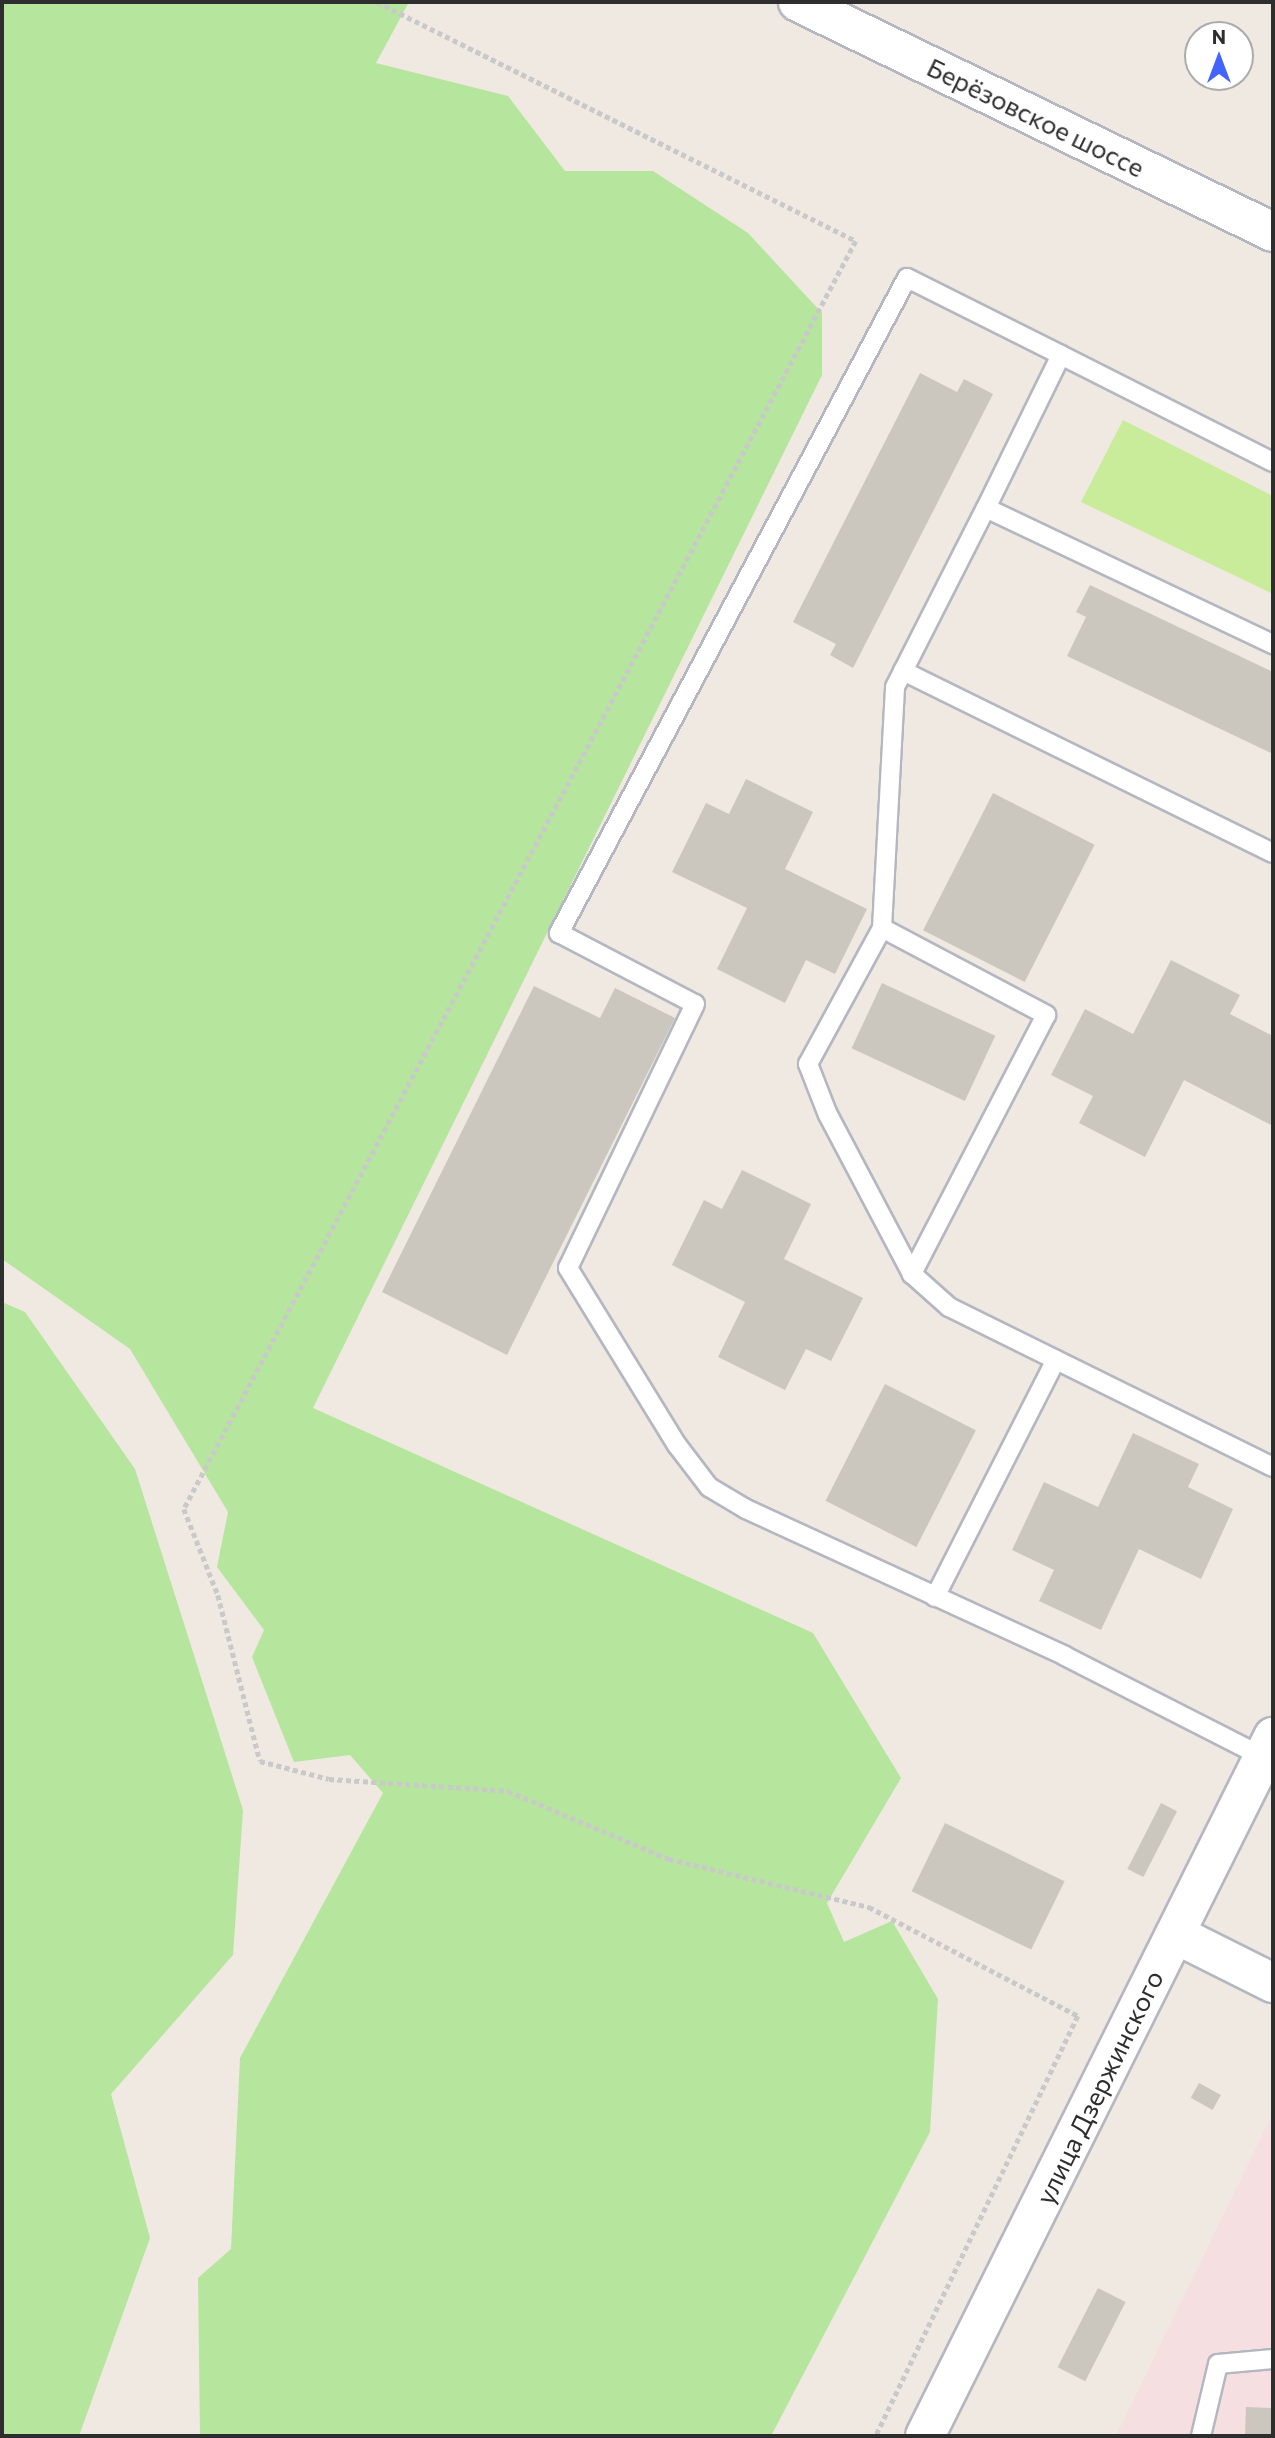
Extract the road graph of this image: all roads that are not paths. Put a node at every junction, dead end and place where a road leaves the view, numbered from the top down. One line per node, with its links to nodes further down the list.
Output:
1 (798, 2): 2 (main road, Берёзовское шоссе)
2 (1273, 232)
3 (1061, 355): 4 (lane); 5 (lane); 13 (lane)
4 (1273, 461)
5 (986, 508): 6 (lane); 7 (lane)
6 (1273, 644)
7 (903, 671): 8 (lane); 9 (lane)
8 (1273, 853)
9 (882, 928): 10 (lane); 10 (lane)
10 (912, 1273): 11 (lane)
11 (1056, 1360): 12 (lane); 13 (lane)
12 (1273, 1467)
13 (935, 1597): 14 (lane)
14 (1268, 1747): 15 (main road, улица Дзержинского)
15 (1175, 1934): 16 (main road); 18 (main road, улица Дзержинского)
16 (1273, 1983)
17 (1273, 2359): 19 (lane)
18 (925, 2436)
19 (1201, 2436)

